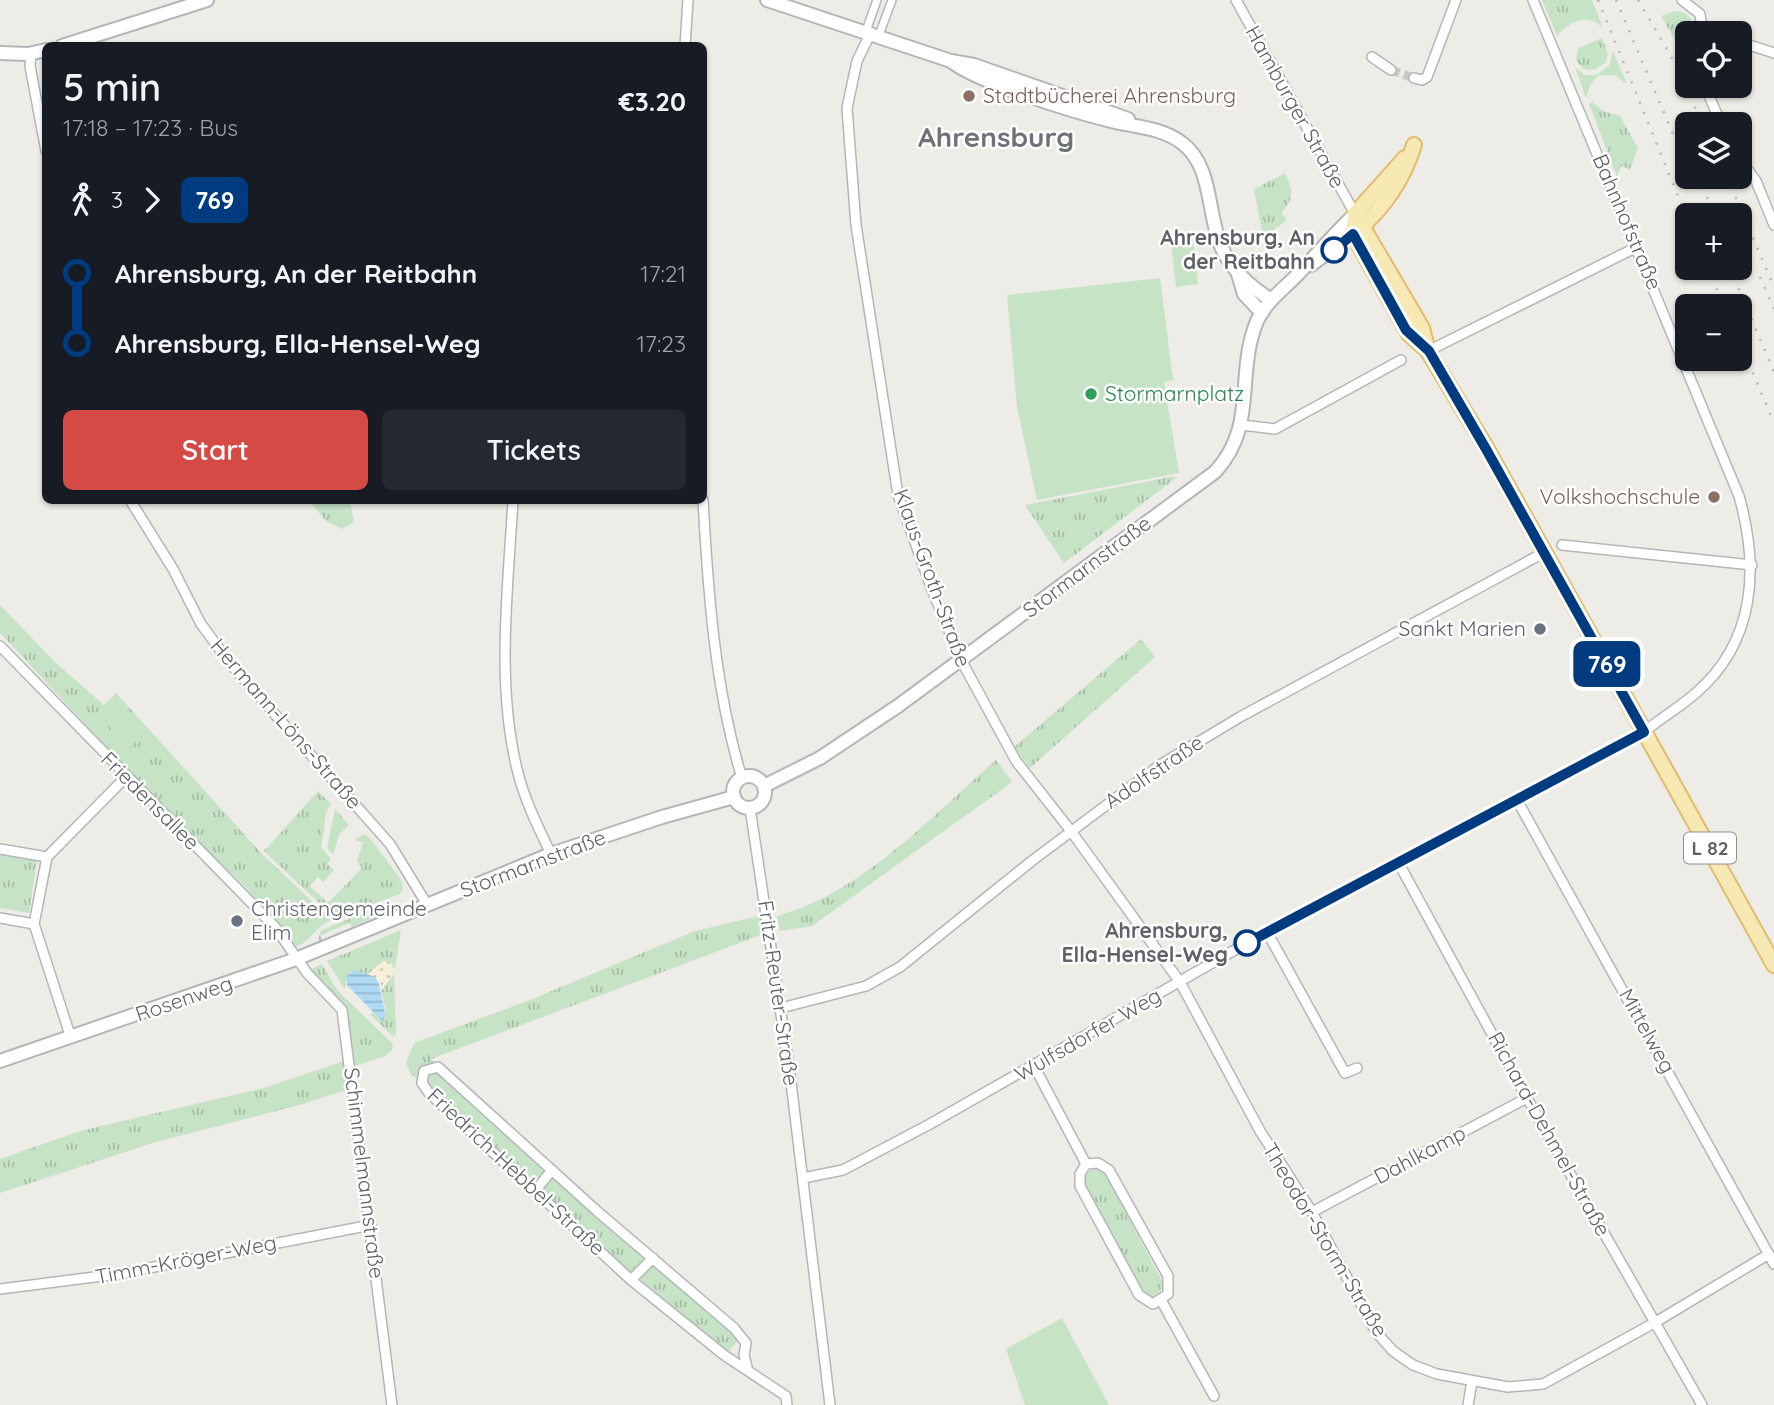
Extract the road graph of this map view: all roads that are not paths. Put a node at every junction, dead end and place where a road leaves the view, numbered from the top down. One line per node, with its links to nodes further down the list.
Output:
1 (207, 0): 12 (street)
2 (688, 0): 13 (street)
3 (767, 0): 11 (street)
4 (877, 0): 11 (street, Klaus-Groth-Straße)
5 (892, 0): 11 (street, Klaus-Groth-Straße)
6 (1236, 0): 25 (street, Hamburger Straße)
7 (1456, 0): 22 (street)
8 (1533, 0): 27 (street, Bahnhofstraße)
9 (1682, 0): 10 (street)
10 (1700, 21)
11 (872, 33): 29 (street); 42 (street, Klaus-Groth-Straße)
12 (75, 42)
13 (685, 42)
14 (1752, 46): 17 (street)
15 (42, 51): 18 (street)
16 (0, 53): 18 (street)
17 (1774, 53)
18 (30, 54): 20 (street); 23 (street)
19 (1371, 57): 21 (street)
20 (0, 62)
21 (1391, 70)
22 (1414, 78)
23 (42, 130)
24 (1752, 176): 26 (street)
25 (1357, 224): 25 (main road); 28 (street); 28 (street); 32 (main road, Hamburger Straße / L 82)
26 (1774, 225)
27 (1637, 247): 32 (street); 40 (street, Bahnhofstraße)
28 (1299, 273): 30 (street, Stormarnstraße)
29 (1238, 274): 30 (street); 31 (street)
30 (1271, 300): 31 (street, Stormarnstraße)
31 (1262, 313): 34 (street, Stormarnstraße)
32 (1429, 351): 39 (main road, Hamburger Straße / L 82)
33 (1401, 359): 34 (street)
34 (1242, 425): 42 (street, Stormarnstraße)
35 (133, 504): 55 (street, Hermann-Löns-Straße)
36 (513, 504): 52 (street)
37 (703, 504): 45 (street)
38 (1562, 545): 40 (street)
39 (1545, 552): 43 (main road, Hamburger Straße / L 82); 50 (street, Adolfstraße)
40 (1752, 565): 43 (street, Bahnhofstraße)
41 (0, 646): 44 (street, Friedensallee)
42 (961, 660): 46 (street, Stormarnstraße); 50 (street, Klaus-Groth-Straße)
43 (1644, 732): 48 (street, Wulfsdorfer Weg); 60 (main road, Hamburger Straße / L 82)
44 (126, 777): 53 (street); 59 (street, Friedensallee)
45 (742, 778): 46 (street); 47 (street)
46 (764, 786): 49 (street, Stormarnstraße)
47 (734, 797): 49 (street); 52 (street, Stormarnstraße)
48 (1517, 800): 54 (street, Wulfsdorfer Weg); 74 (street, Mittelweg)
49 (750, 808): 62 (street, Fritz-Reuter-Straße)
50 (1071, 831): 61 (street, Klaus-Groth-Straße); 62 (street, Adolfstraße)
51 (0, 849): 53 (street)
52 (551, 855): 55 (street, Stormarnstraße)
53 (47, 857): 57 (street)
54 (1398, 862): 58 (street, Wulfsdorfer Weg); 67 (street, Richard-Dehmel-Straße)
55 (428, 906): 59 (street, Stormarnstraße)
56 (0, 918): 57 (street)
57 (34, 924): 63 (street)
58 (1267, 932): 61 (street, Wulfsdorfer Weg); 66 (street)
59 (296, 959): 63 (street, Rosenweg); 73 (street, Schimmelmannstraße)
60 (1774, 965)
61 (1180, 982): 65 (street, Wulfsdorfer Weg); 72 (street, Theodor-Storm-Straße)
62 (780, 1009): 70 (street, Fritz-Reuter-Straße)
63 (71, 1038): 64 (street, Rosenweg)
64 (0, 1061)
65 (1034, 1066): 68 (street); 70 (street, Wulfsdorfer Weg)
66 (1356, 1068)
67 (1527, 1098): 72 (street, Dahlkamp); 80 (street, Richard-Dehmel-Straße)
68 (1086, 1164): 79 (street); 79 (street)
69 (552, 1170): 71 (street); 71 (street, Friedrich-Hebbel-Straße); 75 (street, Friedrich-Hebbel-Straße)
70 (803, 1178): 86 (street)
71 (535, 1191): 77 (street, Friedrich-Hebbel-Straße)
72 (1312, 1212): 82 (street, Theodor-Storm-Straße)
73 (371, 1225): 78 (street, Timm-Kröger-Weg); 84 (street, Schimmelmannstraße)
74 (1769, 1254): 76 (street, Mittelweg); 80 (street, Theodor-Storm-Straße)
75 (653, 1258): 77 (street); 81 (street, Friedrich-Hebbel-Straße)
76 (1774, 1264)
77 (631, 1280): 81 (street, Friedrich-Hebbel-Straße)
78 (0, 1289)
79 (1161, 1300): 83 (street)
80 (1654, 1323): 82 (street, Theodor-Storm-Straße); 88 (street, Richard-Dehmel-Straße)
81 (747, 1367): 85 (street, Friedrich-Hebbel-Straße)
82 (1472, 1381): 87 (street)
83 (1213, 1396)
84 (393, 1405)
85 (787, 1405)
86 (830, 1405)
87 (1468, 1405)
88 (1702, 1405)

